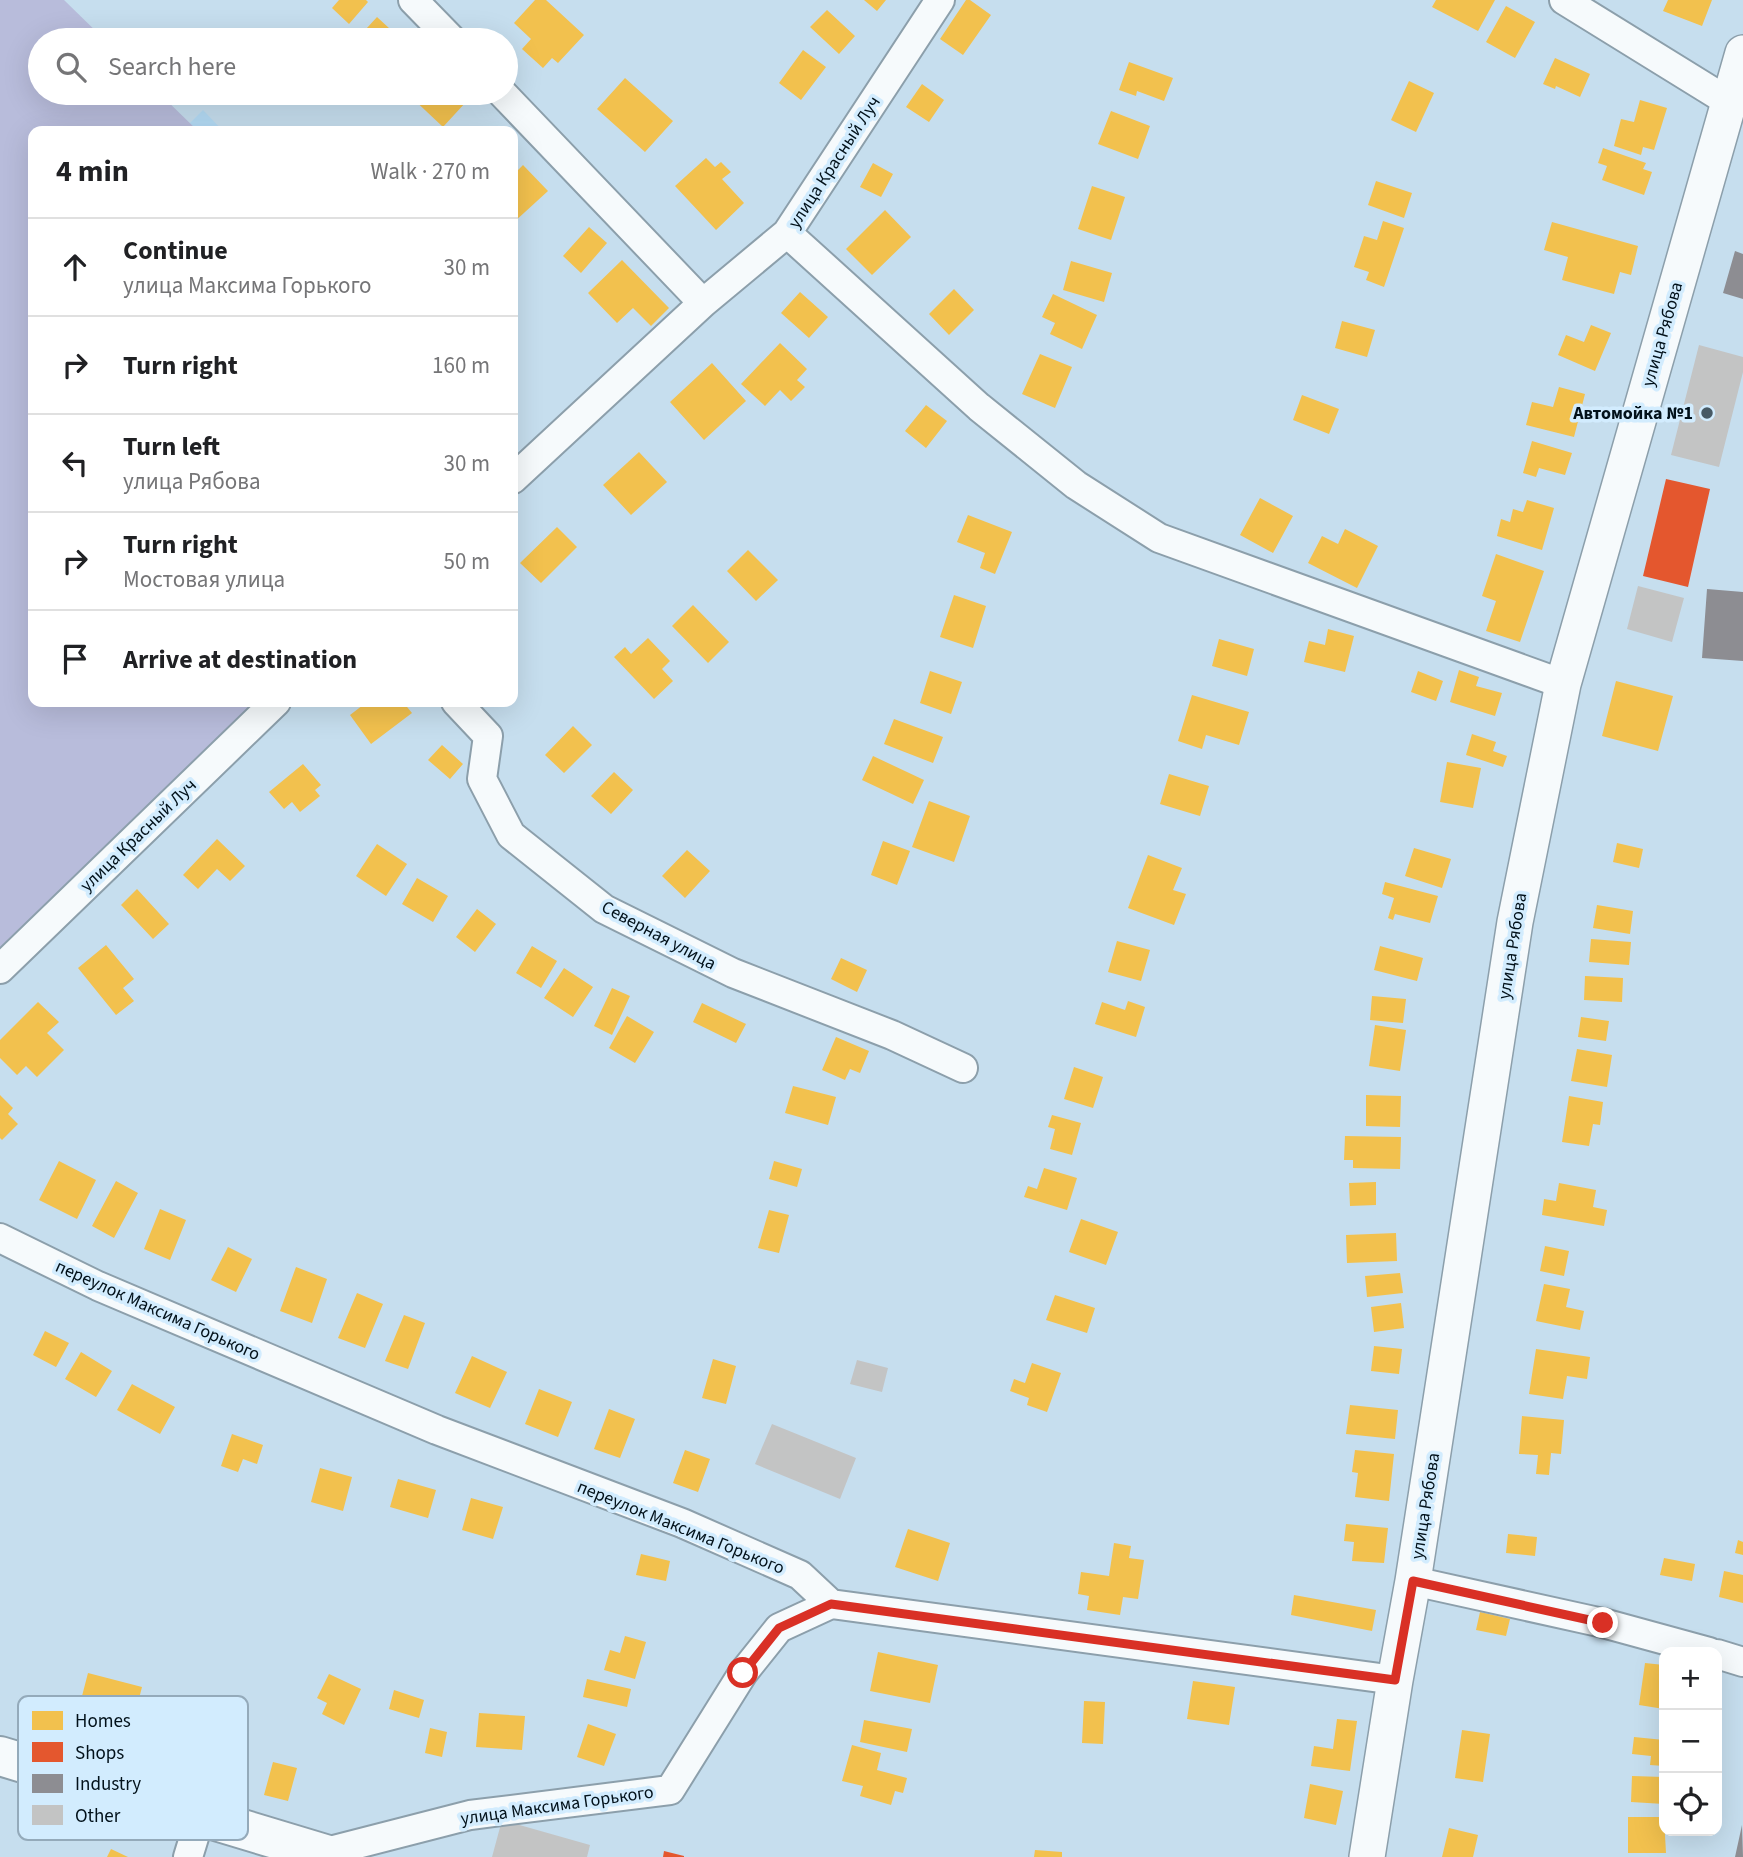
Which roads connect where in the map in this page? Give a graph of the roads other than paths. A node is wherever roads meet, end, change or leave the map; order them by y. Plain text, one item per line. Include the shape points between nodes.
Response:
1 (413, 0) edge
2 (940, 0) edge
3 (1564, 0) edge
4 (440, 28) edge
5 (1743, 53) edge
6 (1728, 102) junction
7 (513, 105) edge
8 (787, 233) junction
9 (703, 303) junction
10 (518, 474) edge
11 (1563, 684) junction
12 (271, 707) edge
13 (461, 707) edge
14 (0, 969) edge
15 (963, 1068) dead end
16 (0, 1238) edge
17 (1413, 1581) junction
18 (831, 1604) junction
19 (1691, 1647) edge
20 (1722, 1656) edge
21 (1743, 1662) edge
22 (1395, 1680) junction
23 (0, 1756) edge
24 (18, 1762) edge
25 (248, 1832) edge
26 (193, 1840) edge
27 (329, 1855) edge
28 (188, 1857) edge
29 (1367, 1857) edge

1 - 4 street
2 - 8 street, улица Красный Луч
3 - 6 street
5 - 6 street, улица Рябова
6 - 11 street, улица Рябова
7 - 9 street
8 - 9 street, улица Красный Луч
8 - 11 street via 979,407 1076,485 1159,538
9 - 10 street, улица Красный Луч
11 - 17 street, улица Рябова via 1515,922
12 - 14 street, улица Красный Луч
13 - 15 street, Северная улица via 488,736 482,779 511,835 604,909 733,973
16 - 18 street, переулок Максима Горького via 98,1286 437,1430 800,1575
17 - 19 street
17 - 22 street, улица Рябова
18 - 22 street
18 - 27 street, улица Максима Горького via 779,1628 743,1673 670,1790 470,1815
20 - 21 street
22 - 29 street, улица Рябова
23 - 24 main road
25 - 27 main road
26 - 28 street

